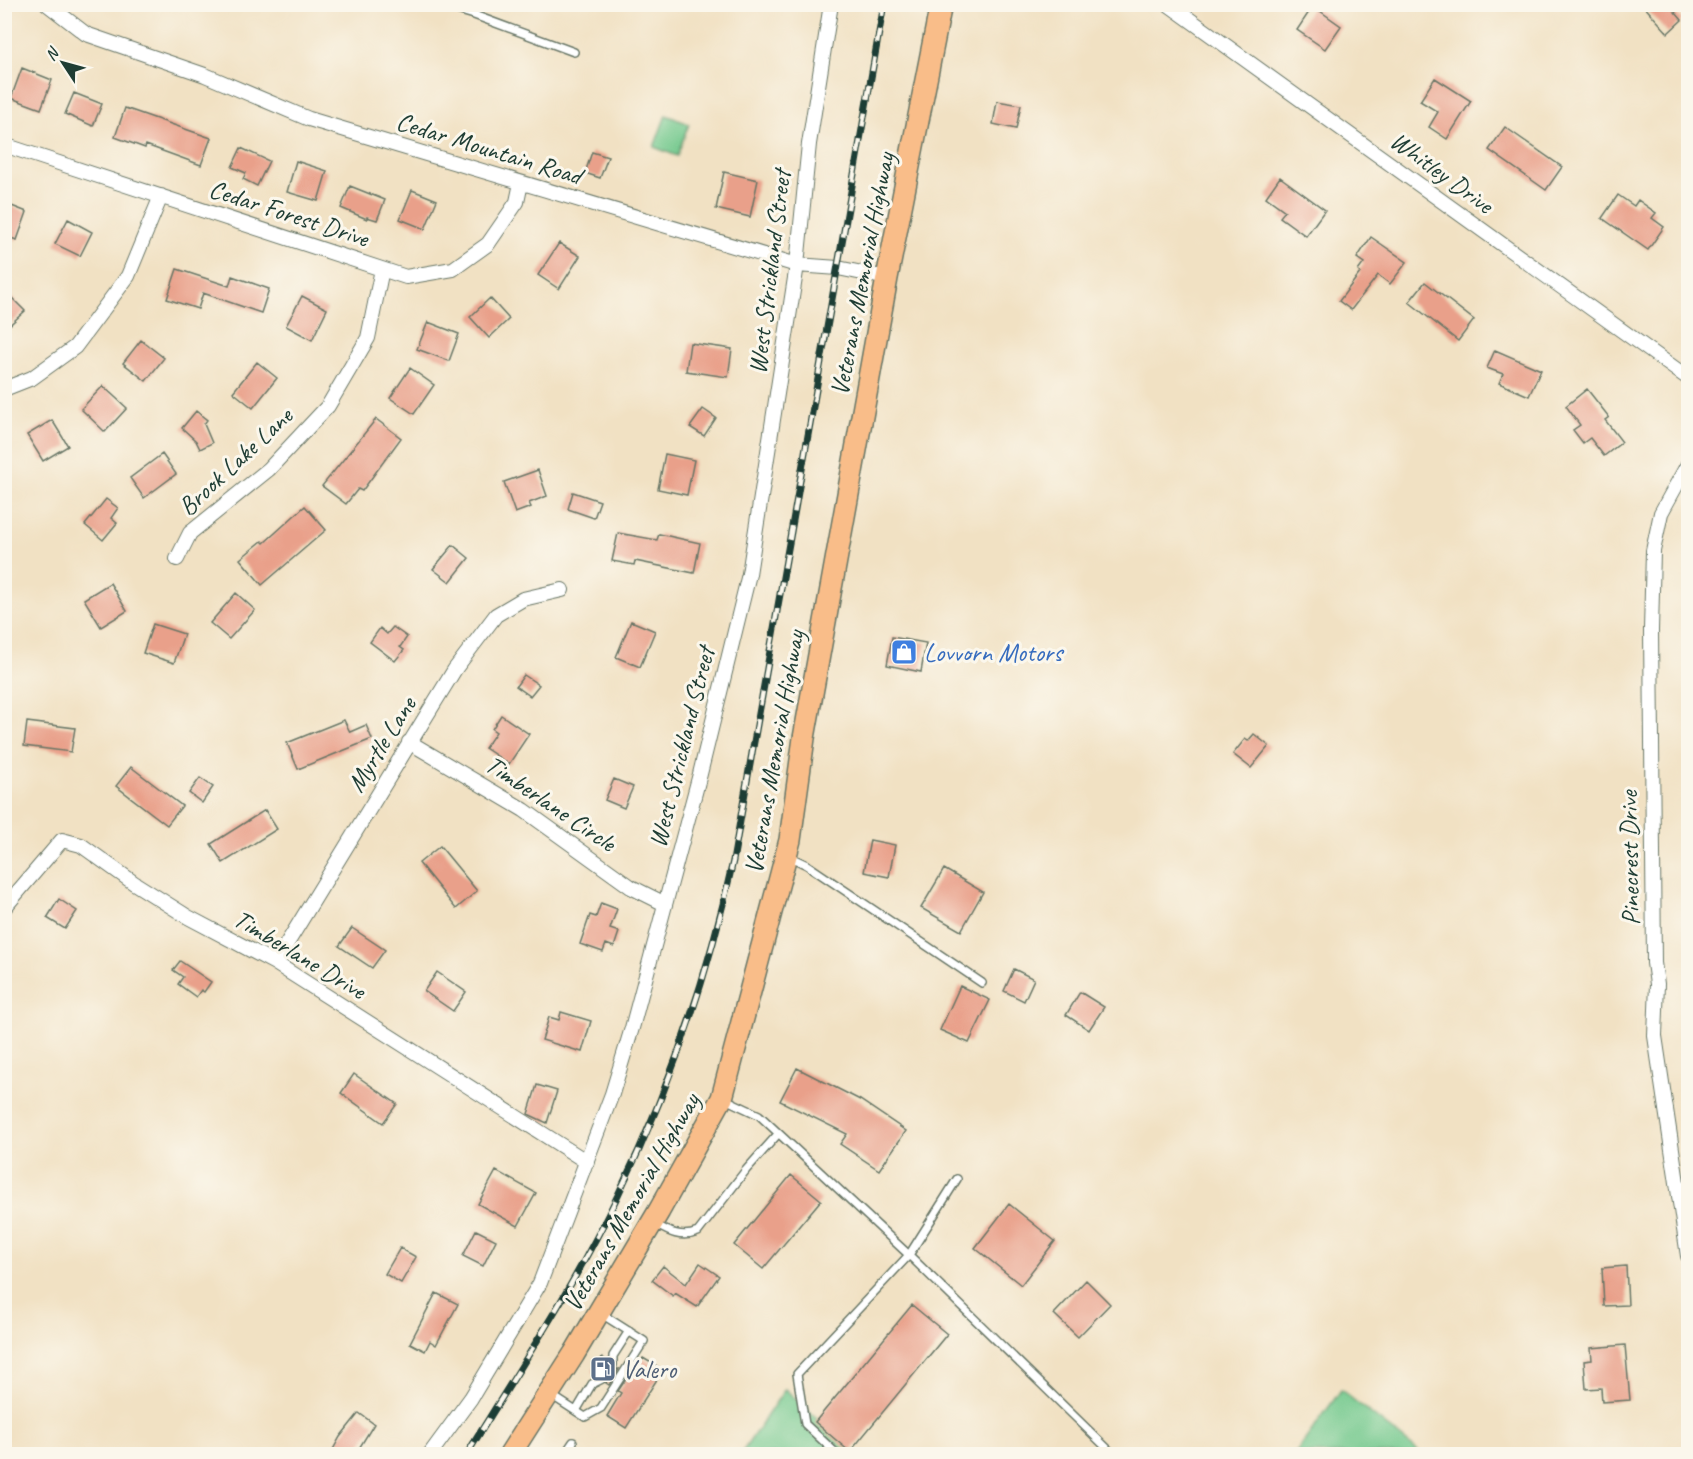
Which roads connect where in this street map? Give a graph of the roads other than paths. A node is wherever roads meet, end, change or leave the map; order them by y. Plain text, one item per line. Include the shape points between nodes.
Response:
1 (47, 4) edge
2 (437, 4) edge
3 (477, 4) edge
4 (831, 4) edge
5 (941, 4) edge
6 (1168, 4) edge
7 (474, 15) junction
8 (574, 52) dead end
9 (4, 145) edge
10 (521, 183) junction
11 (160, 196) junction
12 (797, 265) junction
13 (382, 269) junction
14 (887, 278) junction
15 (1689, 378) edge
16 (4, 389) edge
17 (1689, 464) edge
18 (177, 559) dead end
19 (562, 590) dead end
20 (410, 742) junction
21 (786, 854) junction
22 (665, 904) junction
23 (4, 908) edge
24 (275, 963) junction
25 (982, 983) dead end
26 (722, 1098) junction
27 (778, 1134) junction
28 (587, 1162) junction
29 (957, 1179) dead end
30 (652, 1222) junction
31 (909, 1255) junction
32 (1689, 1256) edge
33 (599, 1312) junction
34 (628, 1331) junction
35 (613, 1356) junction
36 (605, 1359) dead end
37 (613, 1365) dead end
38 (594, 1373) dead end
39 (602, 1379) dead end
40 (592, 1384) junction
41 (549, 1393) junction
42 (576, 1411) junction
43 (573, 1442) dead end
44 (430, 1455) edge
45 (510, 1455) edge
46 (565, 1455) edge
47 (837, 1455) edge
48 (1113, 1455) edge

1 - 10 street, Cedar Mountain Road via 86,34 205,75 309,119
2 - 7 lane
3 - 7 lane
4 - 12 street, West Strickland Street via 809,144
5 - 14 main road, Veterans Memorial Highway
6 - 15 street, Whitley Drive
7 - 8 lane
9 - 11 street, Cedar Forest Drive
10 - 12 street, Cedar Mountain Road
10 - 13 street, Cedar Forest Drive via 517,202 488,244 453,269 406,277
11 - 13 street, Cedar Forest Drive
11 - 16 street via 128,276 75,347 32,378
12 - 14 street, Cedar Mountain Road
12 - 22 street, West Strickland Street via 749,574
13 - 18 street, Brook Lake Lane via 368,338 328,406 269,469 190,533
14 - 21 main road, Veterans Memorial Highway
17 - 32 street, Pinecrest Drive via 1661,513 1653,551 1651,630 1655,1036
19 - 20 street, Myrtle Lane via 523,599 496,615 455,669
20 - 22 street, Timberlane Circle via 524,810 631,887
20 - 24 street, Myrtle Lane
21 - 25 lane
21 - 26 main road, Veterans Memorial Highway
22 - 28 street, West Strickland Street via 626,1048
23 - 24 street, Timberlane Drive via 62,840 81,845 188,917
24 - 28 street, Timberlane Drive
26 - 27 lane via 759,1115
26 - 30 main road, Veterans Memorial Highway
27 - 30 lane via 698,1232 688,1236 672,1233
27 - 31 lane
28 - 44 street, West Strickland Street via 540,1283 471,1398
29 - 31 lane
30 - 33 main road, Veterans Memorial Highway
31 - 47 lane via 796,1374 806,1424
31 - 48 lane
33 - 34 lane
33 - 41 main road, Veterans Memorial Highway
34 - 35 lane
34 - 42 lane via 644,1341 602,1408 585,1417
35 - 36 lane
35 - 37 lane
38 - 40 lane
39 - 40 lane
40 - 42 lane
41 - 42 lane
41 - 45 main road, Veterans Memorial Highway
43 - 46 lane

